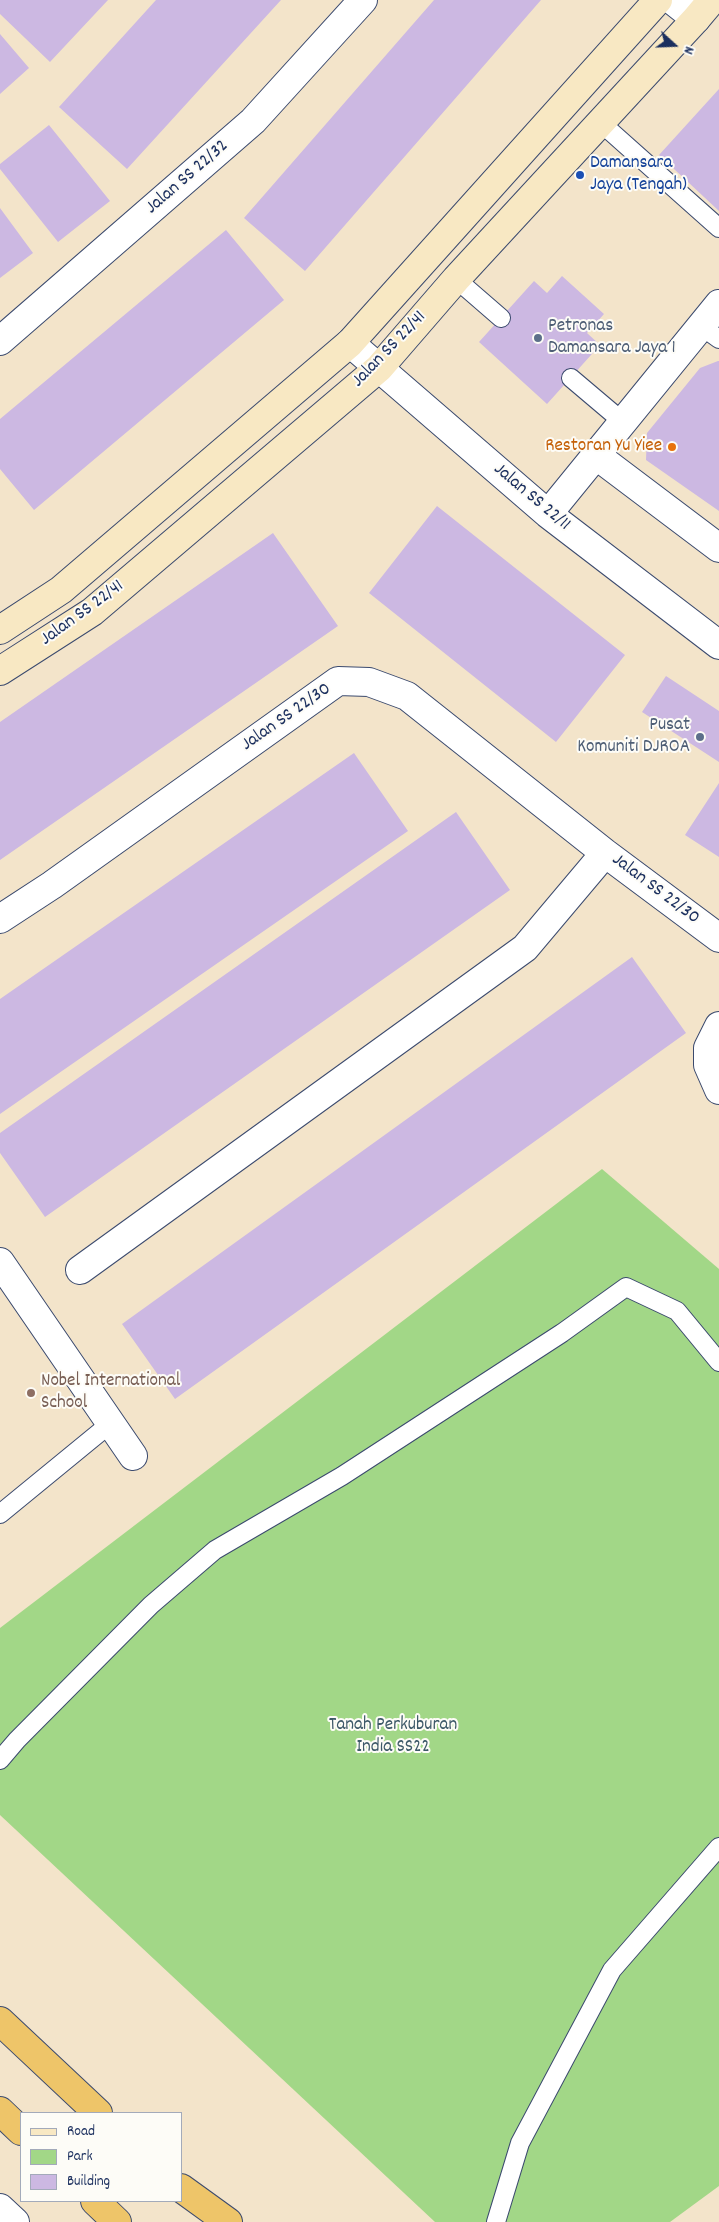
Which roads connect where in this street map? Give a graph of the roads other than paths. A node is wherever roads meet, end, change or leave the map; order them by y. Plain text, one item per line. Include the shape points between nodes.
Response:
1 (363, 0) edge
2 (658, 0) edge
3 (672, 0) edge
4 (704, 10) edge
5 (600, 122) junction
6 (719, 228) edge
7 (456, 279) junction
8 (719, 304) edge
9 (500, 318) dead end
10 (710, 333) edge
11 (0, 341) edge
12 (350, 342) junction
13 (378, 368) junction
14 (571, 378) dead end
15 (623, 422) junction
16 (597, 456) junction
17 (548, 514) junction
18 (719, 548) edge
19 (0, 630) edge
20 (719, 645) edge
21 (0, 671) edge
22 (605, 853) junction
23 (0, 919) edge
24 (719, 938) edge
25 (719, 1026) edge
26 (719, 1090) edge
27 (0, 1262) edge
28 (80, 1270) dead end
29 (719, 1362) edge
30 (110, 1423) junction
31 (133, 1456) dead end
32 (0, 1514) edge
33 (0, 1760) edge
34 (719, 1847) edge
35 (0, 2021) edge
36 (0, 2111) edge
37 (97, 2112) edge
38 (20, 2130) edge
39 (182, 2189) edge
40 (182, 2195) edge
41 (95, 2202) edge
42 (0, 2208) edge
43 (116, 2221) edge
44 (15, 2222) edge
45 (209, 2222) edge
46 (228, 2222) edge
47 (496, 2222) edge

1 - 11 street, Jalan SS 22/32 via 253,121
2 - 12 street, Jalan SS 22/41
3 - 4 street
4 - 5 street, Jalan SS 22/41
5 - 6 lane
5 - 7 street, Jalan SS 22/41
7 - 9 lane
7 - 13 street, Jalan SS 22/41
8 - 10 street
10 - 15 street
12 - 13 street, Jalan SS 22/11
12 - 19 street, Jalan SS 22/41 via 61,590
13 - 17 street, Jalan SS 22/11
13 - 21 street, Jalan SS 22/41 via 92,612
14 - 15 lane
15 - 16 street
16 - 17 street
16 - 18 street
17 - 20 street, Jalan SS 22/11
22 - 23 street, Jalan SS 22/30 via 408,696 369,682 338,681
22 - 24 street, Jalan SS 22/30
22 - 28 street via 524,948
25 - 26 street via 708,1048 708,1065
27 - 30 street
29 - 33 lane via 677,1311 626,1287 562,1333 342,1476 215,1550 151,1605
30 - 31 street
30 - 32 lane
34 - 47 lane via 612,1970 520,2144
35 - 37 highway
36 - 38 highway
39 - 46 highway
40 - 45 highway
41 - 43 highway
42 - 44 street

